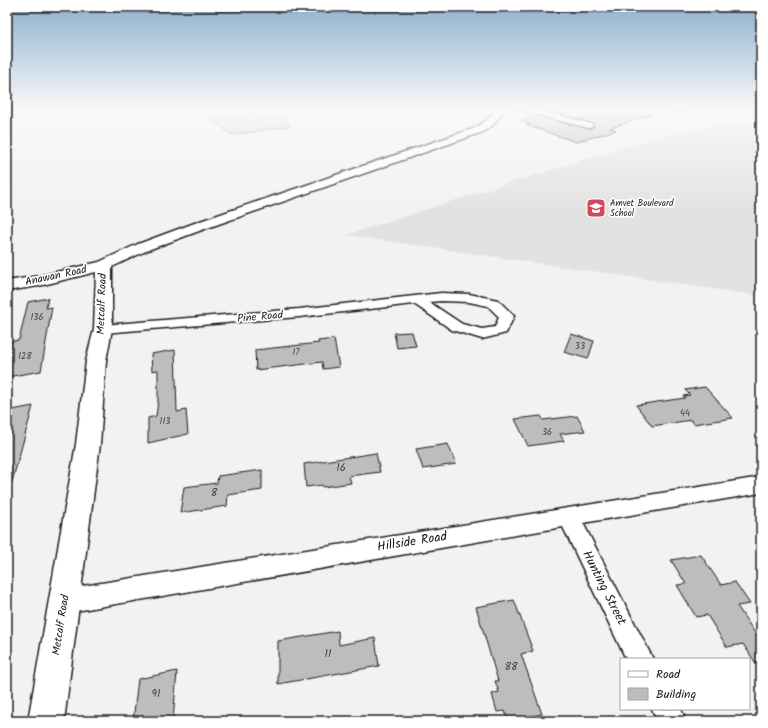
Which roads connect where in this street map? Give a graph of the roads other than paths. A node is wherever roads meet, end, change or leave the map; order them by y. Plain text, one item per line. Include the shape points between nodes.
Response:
1 (441, 143) edge
2 (104, 265) junction
3 (7, 286) edge
4 (417, 300) junction
5 (103, 329) junction
6 (761, 484) edge
7 (568, 516) junction
8 (64, 601) junction
9 (639, 658) edge
10 (666, 710) edge
11 (46, 721) edge
12 (672, 721) edge

1 - 2 street, Metcalf Road via 205,224 143,247
2 - 3 street, Anawan Road
2 - 5 street, Metcalf Road
4 - 4 street, Pine Road via 441,297 470,298 493,303 507,316 501,330 482,334 457,327
4 - 5 street, Pine Road via 299,313
5 - 8 street, Metcalf Road via 96,361 88,444
6 - 7 street, Hillside Road
7 - 8 street, Hillside Road
7 - 9 street, Hunting Street
8 - 11 street, Metcalf Road
10 - 12 street

